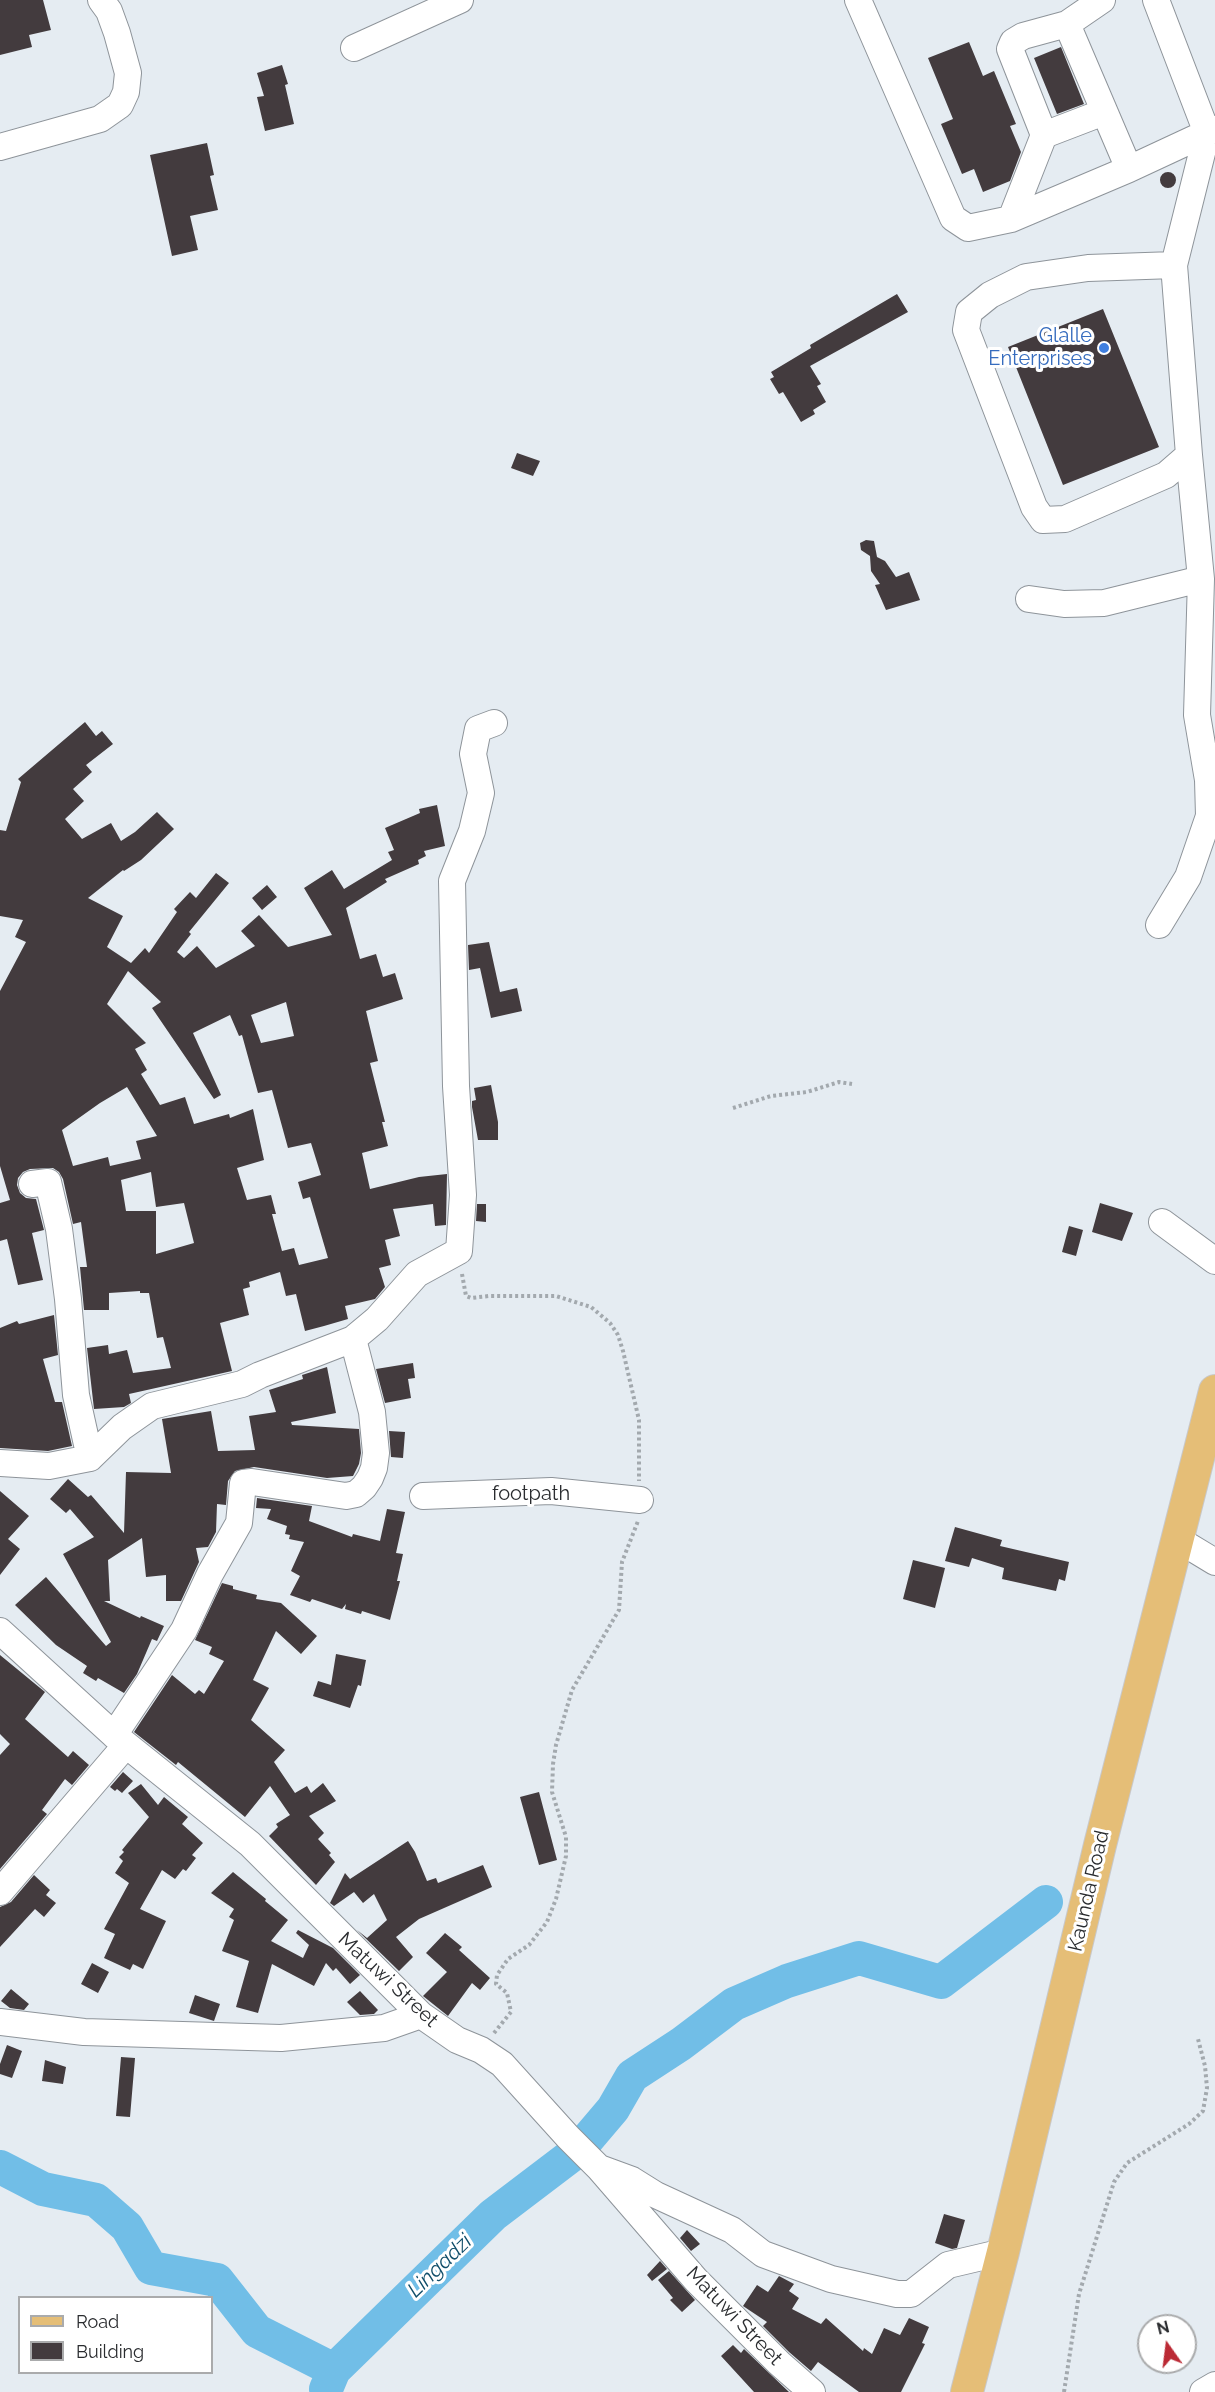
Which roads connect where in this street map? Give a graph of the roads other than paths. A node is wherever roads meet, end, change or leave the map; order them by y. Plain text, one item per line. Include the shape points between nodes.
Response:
1 (101, 0) edge
2 (460, 0) edge
3 (858, 0) edge
4 (1102, 0) edge
5 (1156, 0) edge
6 (1066, 24) junction
7 (354, 48) dead end
8 (1104, 112) junction
9 (1211, 131) edge
10 (1044, 135) junction
11 (0, 147) edge
12 (1129, 169) junction
13 (1011, 219) junction
14 (1174, 265) junction
15 (1189, 456) junction
16 (1201, 579) junction
17 (1029, 599) dead end
18 (494, 723) dead end
19 (1159, 925) dead end
20 (32, 1184) dead end
21 (1162, 1222) dead end
22 (1215, 1262) edge
23 (353, 1339) junction
24 (1215, 1391) edge
25 (90, 1458) junction
26 (0, 1463) edge
27 (423, 1496) dead end
28 (640, 1500) road end
29 (1176, 1539) junction
30 (1215, 1562) edge
31 (0, 1631) edge
32 (120, 1740) junction
33 (0, 1892) edge
34 (421, 2015) junction
35 (0, 2022) edge
36 (599, 2168) junction
37 (1003, 2252) junction
38 (1215, 2385) edge
39 (812, 2392) edge
40 (967, 2392) edge
41 (1203, 2392) edge

1 - 11 street via 109,10 128,74 120,105 100,119
2 - 7 street
3 - 13 street via 952,218 968,228
4 - 6 street
5 - 9 street
6 - 8 street
6 - 10 street via 1023,36 1010,49
8 - 10 street
8 - 12 street
9 - 12 street
9 - 14 street
10 - 13 street
12 - 13 street
14 - 15 street
14 - 15 street via 1088,268 1026,277 990,295 969,312 966,330 1034,507 1043,520 1065,519 1166,475
15 - 16 street
16 - 17 street via 1104,603 1064,604
16 - 19 street via 1197,715 1208,780 1209,816 1188,877
18 - 23 street via 478,729 473,754 481,793 472,831 452,881 456,1086 463,1195 459,1251 417,1274
20 - 25 street via 48,1182 59,1229 76,1395
21 - 22 street
23 - 25 street via 242,1384 152,1406 122,1427
23 - 32 street via 372,1412 376,1453 370,1478 356,1494 346,1496 243,1483 239,1522 184,1630
24 - 29 main road, Kaunda Road
25 - 26 street via 49,1467
27 - 28 street, footpath via 551,1491
29 - 30 street
29 - 37 main road, Kaunda Road
31 - 32 street, Matuwi Street
32 - 33 street
32 - 34 street, Matuwi Street via 250,1844
34 - 35 street via 384,2028 280,2038 84,2032
34 - 36 street, Matuwi Street via 502,2064
36 - 37 street via 632,2180 732,2230 763,2254 831,2279 897,2294 911,2294 948,2265
36 - 39 street, Matuwi Street via 696,2280
37 - 40 main road, Kaunda Road
38 - 41 street

